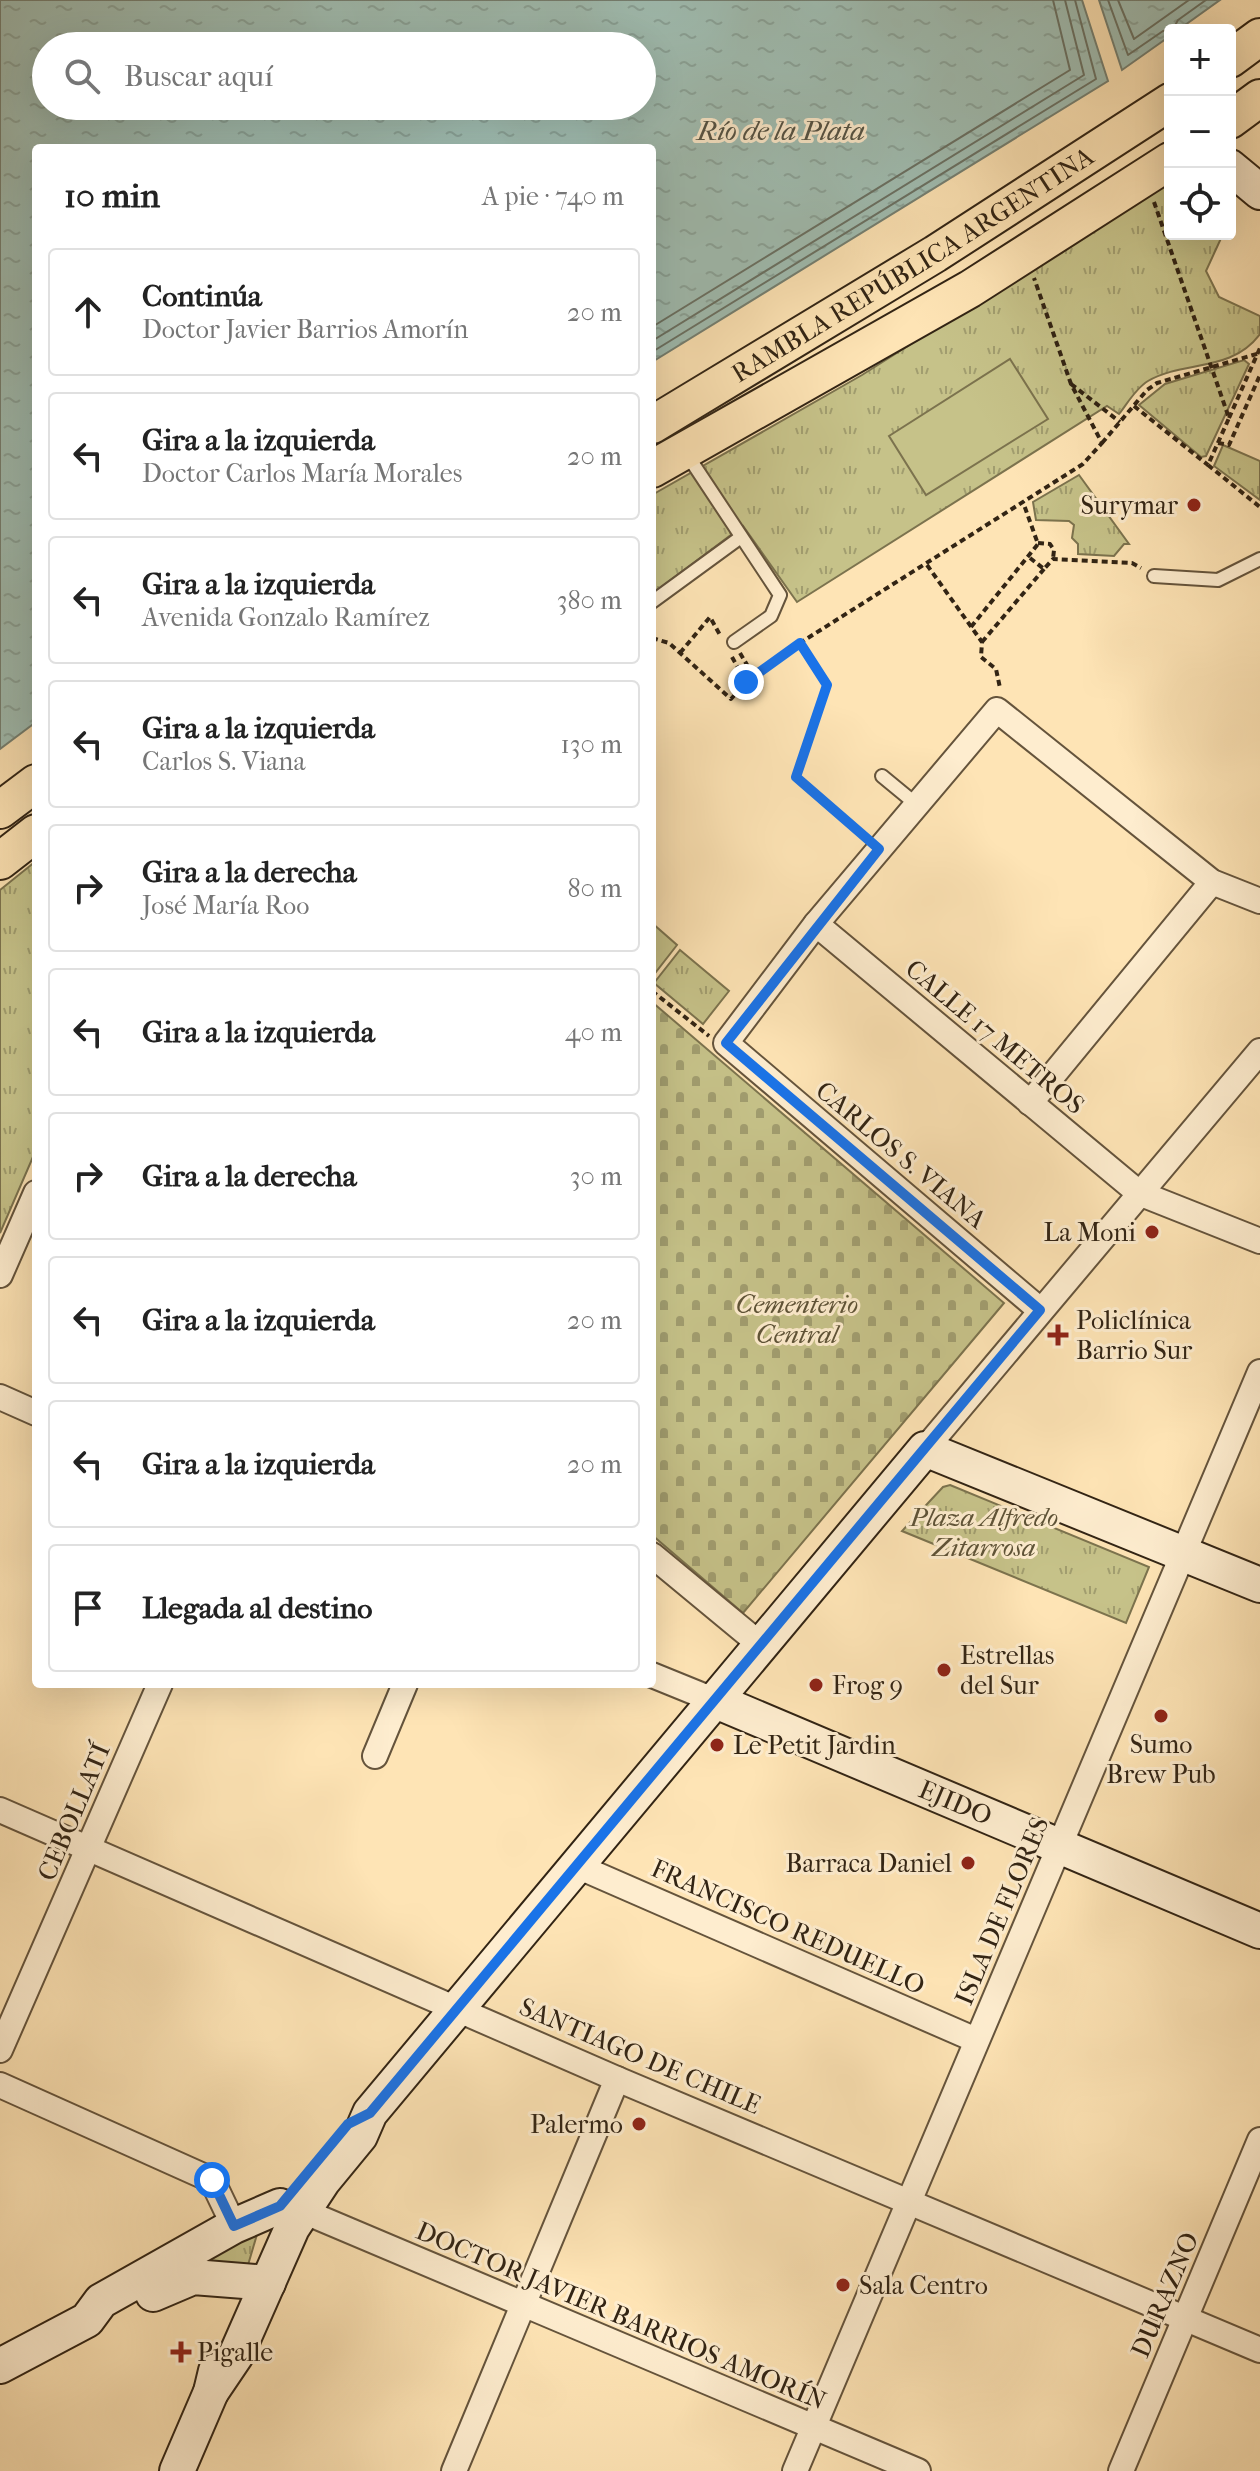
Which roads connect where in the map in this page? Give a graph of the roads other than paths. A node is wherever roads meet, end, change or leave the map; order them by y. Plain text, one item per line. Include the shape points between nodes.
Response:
1 (1260, 37) edge
2 (1236, 55) edge
3 (1260, 98) edge
4 (1164, 106) edge
5 (1236, 116) edge
6 (1231, 168) edge
7 (1158, 169) edge
8 (1260, 192) edge
9 (656, 423) edge
10 (685, 451) junction
11 (656, 467) edge
12 (741, 537) junction
13 (1260, 559) edge
14 (1154, 576) road end
15 (656, 599) edge
16 (729, 642) road end
17 (882, 776) dead end
18 (32, 786) edge
19 (916, 804) junction
20 (0, 810) edge
21 (32, 836) edge
22 (0, 861) edge
23 (1212, 882) junction
24 (1260, 901) edge
25 (816, 924) junction
26 (1260, 1051) edge
27 (1030, 1103) junction
28 (1139, 1193) junction
29 (32, 1202) edge
30 (1260, 1241) edge
31 (0, 1275) edge
32 (1040, 1310) junction
33 (1260, 1372) edge
34 (0, 1397) edge
35 (32, 1411) edge
36 (925, 1449) junction
37 (1183, 1552) junction
38 (656, 1558) edge
39 (1260, 1585) edge
40 (762, 1646) junction
41 (656, 1677) edge
42 (158, 1688) edge
43 (403, 1688) edge
44 (716, 1701) junction
45 (375, 1756) dead end
46 (0, 1810) edge
47 (1060, 1845) junction
48 (90, 1848) junction
49 (577, 1866) junction
50 (1260, 1931) edge
51 (457, 2007) junction
52 (976, 2040) junction
53 (0, 2050) edge
54 (617, 2079) junction
55 (0, 2085) edge
56 (1260, 2140) edge
57 (909, 2200) junction
58 (291, 2208) junction
59 (234, 2226) junction
60 (258, 2283) junction
61 (525, 2307) junction
62 (1186, 2318) junction
63 (87, 2320) junction
64 (1260, 2350) edge
65 (0, 2366) edge
66 (814, 2427) junction
67 (177, 2471) edge
68 (454, 2471) edge
69 (795, 2471) edge
70 (918, 2471) edge
71 (1121, 2471) edge

1 - 2 main road
3 - 5 main road
4 - 9 main road, RAMBLA REPÚBLICA ARGENTINA via 935,254
6 - 8 street
7 - 10 main road, RAMBLA REPÚBLICA ARGENTINA via 970,289
10 - 11 main road, RAMBLA REPÚBLICA ARGENTINA
10 - 12 lane
12 - 15 lane
12 - 16 lane via 780,595 771,616
13 - 14 lane via 1218,580
17 - 19 lane
18 - 20 main road
19 - 23 street via 997,710
19 - 25 street
21 - 22 main road
23 - 24 street
23 - 27 street
25 - 27 street, CALLE 17 METROS
25 - 32 street, CARLOS S. VIANA via 726,1043
26 - 28 street
27 - 28 street, CALLE 17 METROS
28 - 30 street, CALLE 17 METROS
28 - 32 street
29 - 31 street
32 - 36 street
33 - 37 street, ISLA DE FLORES
34 - 35 street
36 - 37 street
36 - 40 street
37 - 39 street
37 - 47 street, ISLA DE FLORES
38 - 40 street
40 - 44 street
41 - 44 street, EJIDO
42 - 48 street, CEBOLLATÍ
43 - 45 street
44 - 47 street, EJIDO
44 - 49 street
46 - 48 street, SANTIAGO DE CHILE
47 - 50 street, EJIDO
47 - 52 street, ISLA DE FLORES
48 - 51 street, SANTIAGO DE CHILE
48 - 53 street, CEBOLLATÍ
49 - 51 street
49 - 52 street, FRANCISCO REDUELLO
51 - 54 street, SANTIAGO DE CHILE
51 - 58 street via 370,2113 360,2136
52 - 57 street, ISLA DE FLORES
54 - 57 street, SANTIAGO DE CHILE
54 - 61 street
55 - 59 street via 212,2180
56 - 62 street, DURAZNO
57 - 62 street, SANTIAGO DE CHILE
57 - 66 street, ISLA DE FLORES
58 - 59 street
58 - 60 street
58 - 61 street, DOCTOR JAVIER BARRIOS AMORÍN
59 - 63 street via 101,2301
60 - 63 street via 193,2277 107,2319
60 - 67 street via 221,2348 211,2392
61 - 66 street, DOCTOR JAVIER BARRIOS AMORÍN
61 - 68 street
62 - 64 street, SANTIAGO DE CHILE
62 - 71 street, DURAZNO
63 - 65 street
66 - 69 street, ISLA DE FLORES
66 - 70 street, DOCTOR JAVIER BARRIOS AMORÍN

